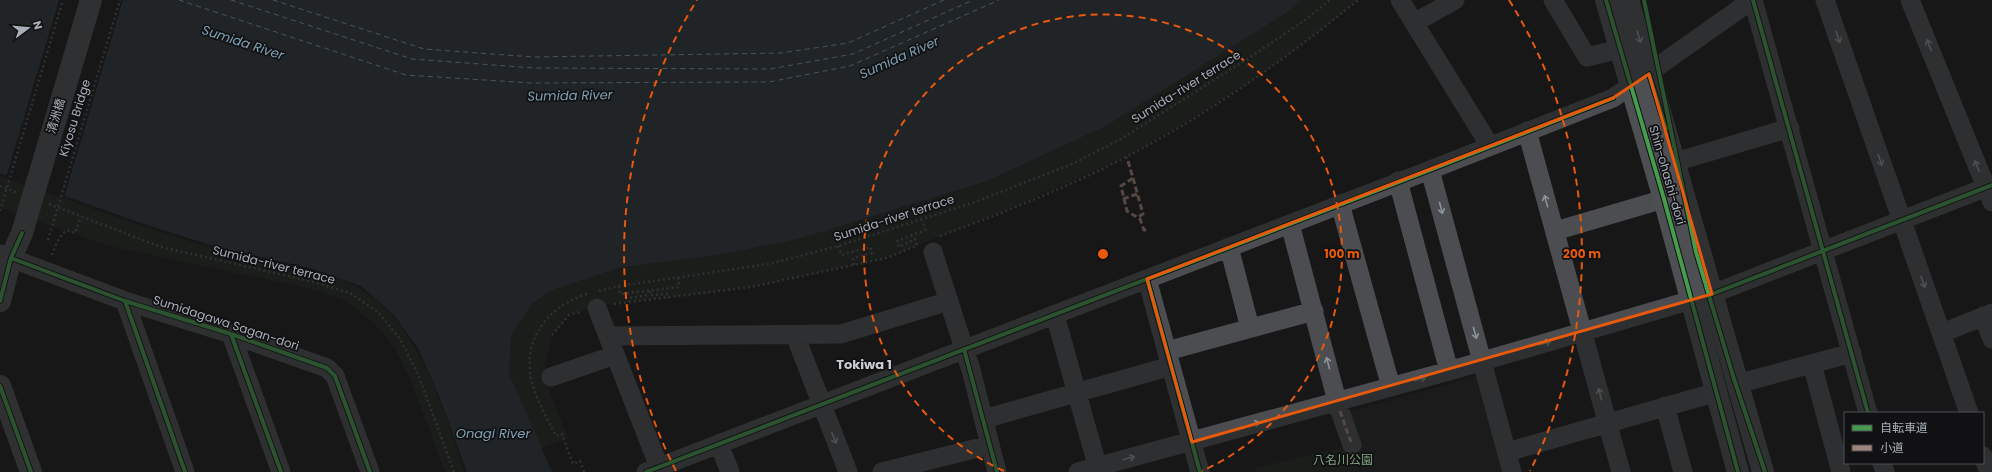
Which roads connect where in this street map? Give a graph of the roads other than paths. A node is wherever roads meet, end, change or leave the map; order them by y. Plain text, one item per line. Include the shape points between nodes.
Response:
1 (91, 0) edge
2 (1400, 0) edge
3 (1456, 0) edge
4 (1553, 0) edge
5 (1606, 0) edge
6 (1628, 0) edge
7 (1752, 0) edge
8 (1825, 0) edge
9 (1910, 0) edge
10 (1414, 23) junction
11 (1620, 49) junction
12 (1649, 74) junction
13 (1631, 86) junction
14 (1790, 128) junction
15 (1527, 131) junction
16 (1490, 146) junction
17 (1675, 162) junction
18 (1430, 170) junction
19 (1398, 182) junction
20 (1990, 192) edge
21 (1664, 199) junction
22 (1340, 204) junction
23 (1901, 221) junction
24 (1290, 224) junction
25 (1555, 231) junction
26 (927, 244) road end
27 (1229, 247) junction
28 (1824, 251) junction
29 (6, 256) edge
30 (1146, 279) junction
31 (595, 297) road end
32 (1702, 297) junction
33 (0, 301) edge
34 (125, 301) junction
35 (949, 301) junction
36 (1314, 311) junction
37 (1055, 314) junction
38 (1987, 314) edge
39 (1250, 328) junction
40 (1583, 332) junction
41 (1942, 333) junction
42 (231, 334) junction
43 (795, 335) junction
44 (608, 336) junction
45 (1992, 339) edge
46 (964, 349) junction
47 (1852, 353) junction
48 (615, 355) junction
49 (1169, 358) junction
50 (1482, 361) junction
51 (1812, 364) junction
52 (1449, 371) junction
53 (551, 377) dead end
54 (1737, 384) junction
55 (0, 386) edge
56 (1391, 387) junction
57 (1717, 392) junction
58 (1078, 394) junction
59 (820, 404) junction
60 (1339, 406) junction
61 (1665, 406) junction
62 (1868, 412) edge
63 (1969, 412) edge
64 (984, 419) junction
65 (1607, 422) junction
66 (1192, 442) junction
67 (719, 444) junction
68 (990, 445) junction
69 (1352, 445) dead end
70 (1507, 452) junction
71 (1984, 459) edge
72 (1098, 469) edge
73 (655, 470) edge
74 (31, 472) edge
75 (185, 472) edge
76 (280, 472) edge
77 (370, 472) edge
78 (730, 472) edge
79 (848, 472) edge
80 (882, 472) edge
81 (997, 472) edge
82 (1078, 472) edge
83 (1200, 472) edge
84 (1512, 472) edge
85 (1621, 472) edge
86 (1683, 472) edge
87 (1738, 472) edge
88 (1763, 472) edge
89 (1841, 472) edge
90 (1988, 472) edge

1 - 29 main road, 清洲橋 via 22,233
2 - 10 street
3 - 10 street
4 - 11 street via 1587,57
5 - 11 main road, Shin-ohashi-dori
6 -> 12 main road, Shin-ohashi-dori
7 - 12 street
7 - 14 street
8 -> 23 street
20 -> 9 street
10 - 16 street
11 - 13 main road, Shin-ohashi-dori
12 - 13 street
12 - 17 main road, Shin-ohashi-dori
13 - 15 street via 1614,98
13 - 21 main road, Shin-ohashi-dori
14 - 17 street
14 - 28 street
15 - 16 street
25 -> 15 street
16 - 18 street
17 - 32 main road, Shin-ohashi-dori
18 - 19 street
18 -> 50 street
19 - 22 street
19 - 52 street
20 - 23 street
21 - 25 street
21 - 32 main road, Shin-ohashi-dori
22 - 24 street
22 - 56 street
23 - 28 street
23 -> 41 street
24 - 27 street
24 - 36 street
25 - 40 street
26 - 35 street
27 - 30 street
27 - 39 street
28 - 32 street
28 - 47 street
29 - 33 main road, 清洲橋
29 - 34 street, Sumidagawa Sagan-dori
30 - 37 street
30 - 49 street
31 - 44 street
32 - 40 street
32 - 54 main road, Shin-ohashi-dori
32 - 57 main road, Shin-ohashi-dori
34 - 42 street, Sumidagawa Sagan-dori
34 - 75 street
35 - 43 street via 841,334
35 - 46 street
36 - 39 street
60 -> 36 street
37 - 46 street
37 - 58 street
38 - 41 street
38 - 45 street
39 - 49 street
50 -> 40 street
65 -> 40 street
41 - 63 street
42 - 76 street
42 - 77 street, Sumidagawa Sagan-dori via 327,368 335,376
43 - 44 street
43 - 59 street
44 - 48 street
46 - 59 street
46 - 64 street
47 - 51 street
47 - 62 street
48 - 53 street
48 - 73 street
49 - 58 street
49 - 66 street
50 - 52 street
50 - 70 street
51 - 54 street
51 - 89 street
56 -> 52 street
54 - 88 main road, Shin-ohashi-dori
55 - 74 main road
56 - 60 street
57 - 61 street
57 - 87 main road, Shin-ohashi-dori
58 - 64 street
58 - 72 street
59 - 67 street
59 -> 79 street
66 -> 60 street
60 - 69 street
61 - 65 street
61 - 86 street
64 - 68 street
65 - 70 street
65 - 85 street
72 -> 66 street
66 - 83 street
67 - 73 street
67 - 78 street
68 - 80 street
68 - 81 street
70 - 84 street
71 - 90 street
72 - 82 street

